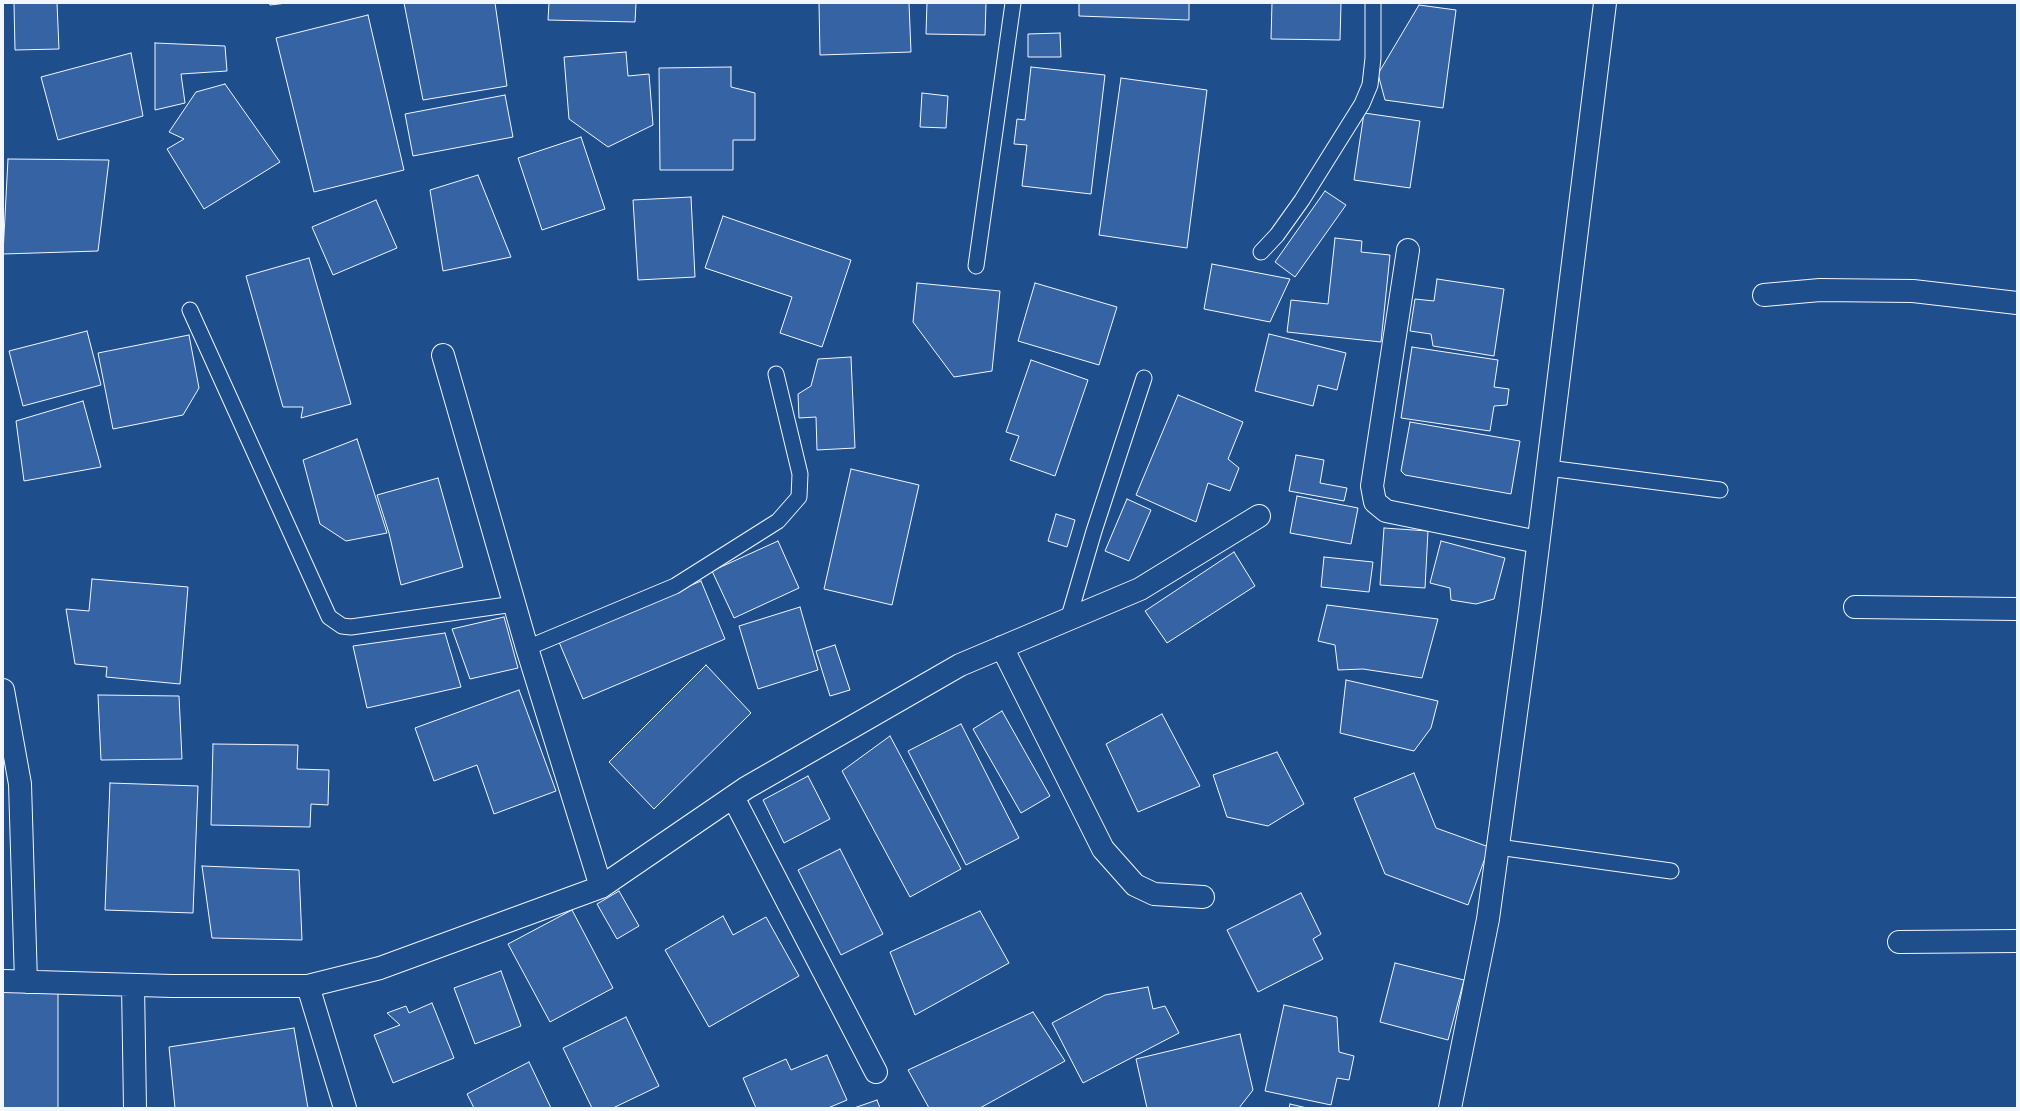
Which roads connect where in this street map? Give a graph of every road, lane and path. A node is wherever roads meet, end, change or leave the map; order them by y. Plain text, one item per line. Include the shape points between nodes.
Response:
1 (1013, 3) edge
2 (1373, 3) edge
3 (1605, 3) edge
4 (1408, 250) dead end
5 (1261, 252) dead end
6 (976, 266) dead end
7 (1764, 295) dead end
8 (2017, 303) edge
9 (190, 310) dead end
10 (443, 355) dead end
11 (776, 374) dead end
12 (1144, 378) dead end
13 (1548, 468) junction
14 (1720, 490) dead end
15 (1259, 516) dead end
16 (1538, 542) junction
17 (514, 604) junction
18 (1856, 607) dead end
19 (2017, 609) edge
20 (1068, 620) junction
21 (526, 648) junction
22 (1002, 648) junction
23 (3, 690) edge
24 (733, 797) junction
25 (1498, 847) junction
26 (1671, 871) dead end
27 (601, 887) junction
28 (1203, 897) dead end
29 (2017, 941) edge
30 (1899, 942) dead end
31 (3, 981) edge
32 (26, 982) junction
33 (133, 985) junction
34 (308, 986) junction
35 (876, 1072) dead end
36 (136, 1108) edge
37 (345, 1108) edge
38 (1450, 1108) edge

1 - 6 lane
2 - 5 lane via 1373,64 1370,85 1362,104 1302,200 1277,235
3 - 13 street
4 - 16 street via 1372,486 1375,502 1386,511
7 - 8 street via 1820,290 1913,291
9 - 17 lane via 329,617 342,626 351,627
10 - 17 street
11 - 21 lane via 800,474 799,497 778,521 675,586
12 - 20 lane
13 - 14 lane
13 - 16 street
15 - 20 street via 1140,589
16 - 25 street
17 - 21 street
18 - 19 street
20 - 22 street
21 - 27 street
22 - 24 street via 960,665
22 - 28 street via 1103,849 1135,886 1154,894
23 - 32 street via 20,784
24 - 27 street
24 - 35 street
25 - 26 lane
25 - 38 street via 1488,919
27 - 34 street via 380,968
29 - 30 street
31 - 32 street
32 - 33 street
33 - 34 street
33 - 36 street
34 - 37 street

